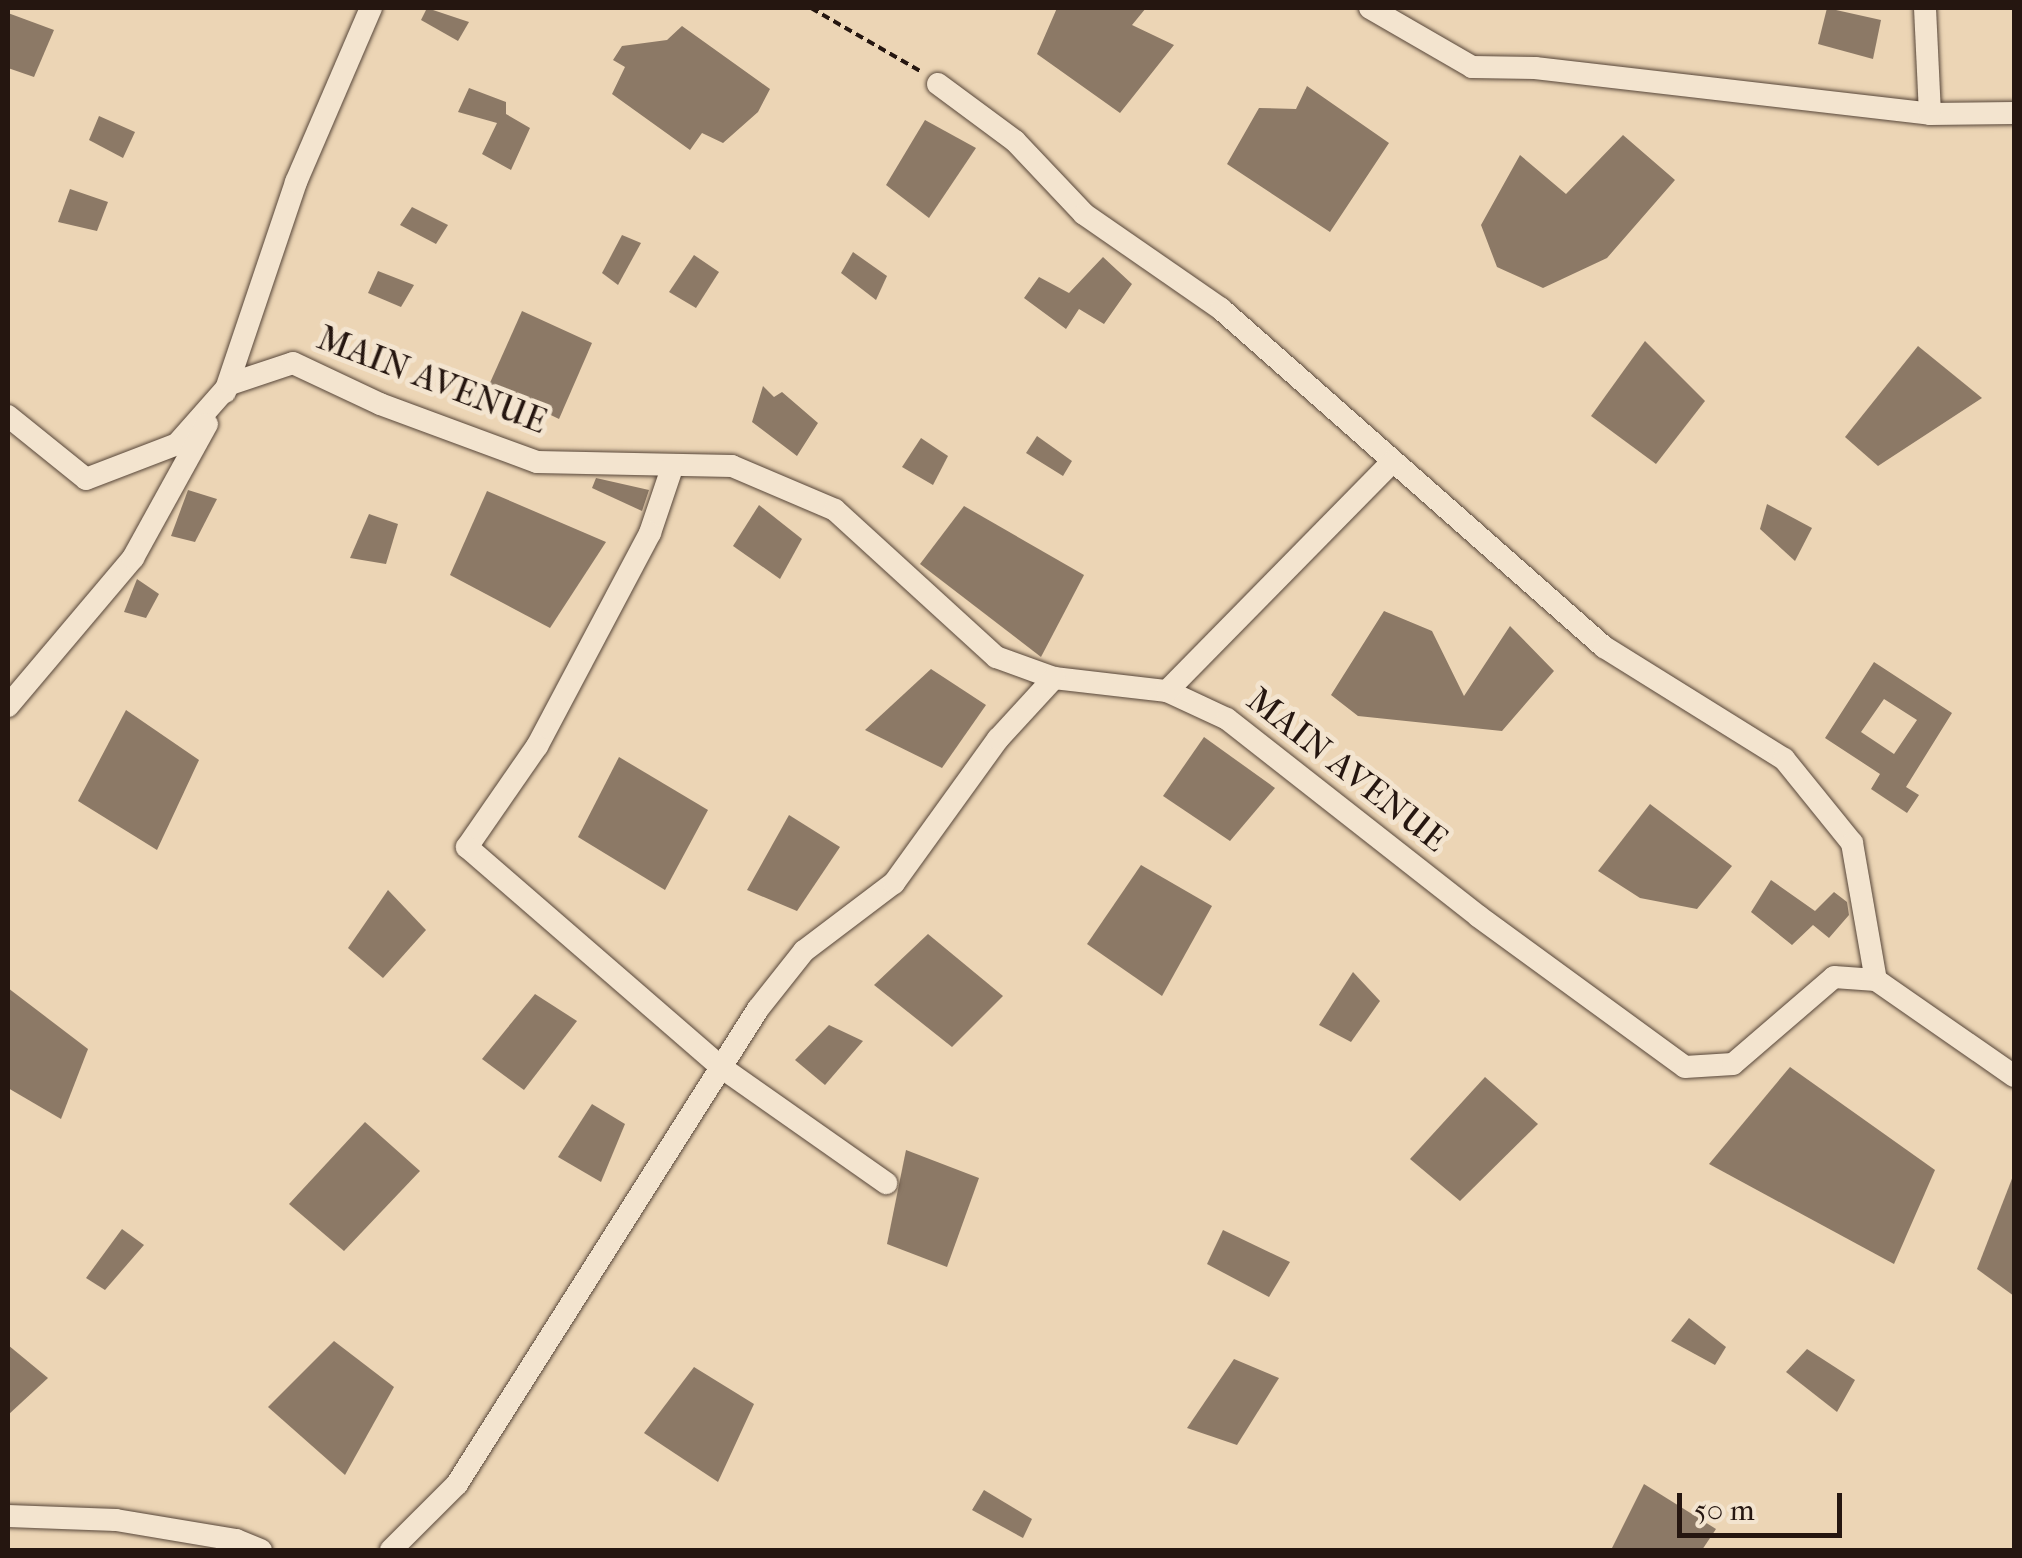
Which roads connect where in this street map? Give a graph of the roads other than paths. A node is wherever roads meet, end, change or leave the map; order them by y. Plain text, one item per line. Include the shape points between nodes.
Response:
1 (371, 8) edge
2 (1370, 8) edge
3 (1925, 8) edge
4 (938, 84) road end
5 (2014, 113) edge
6 (1930, 114) junction
7 (230, 384) junction
8 (8, 416) edge
9 (1392, 462) junction
10 (674, 465) junction
11 (1054, 678) junction
12 (1167, 691) junction
13 (8, 706) edge
14 (1876, 980) junction
15 (722, 1067) junction
16 (2014, 1076) edge
17 (886, 1183) dead end
18 (8, 1516) edge
19 (261, 1550) edge
20 (392, 1550) edge

1 - 7 street via 296,182
2 - 6 street via 1472,67 1535,68
3 - 6 street
4 - 9 street via 1014,141 1084,214 1220,310
5 - 6 street
7 - 8 street via 177,444 86,479
7 - 10 street, MAIN AVENUE via 293,363 380,404 537,462
7 - 13 street via 133,558
9 - 12 street
9 - 14 street via 1604,646 1784,758 1852,843
10 - 11 street, MAIN AVENUE via 732,466 835,510 996,657
10 - 15 street via 650,534 537,746 467,847
11 - 12 street, MAIN AVENUE
11 - 15 street via 998,739 894,883 804,951
12 - 14 street, MAIN AVENUE via 1226,718 1478,916 1686,1067 1733,1064 1834,977
14 - 16 street
15 - 17 street
15 - 20 street via 457,1484
18 - 19 street via 116,1520

